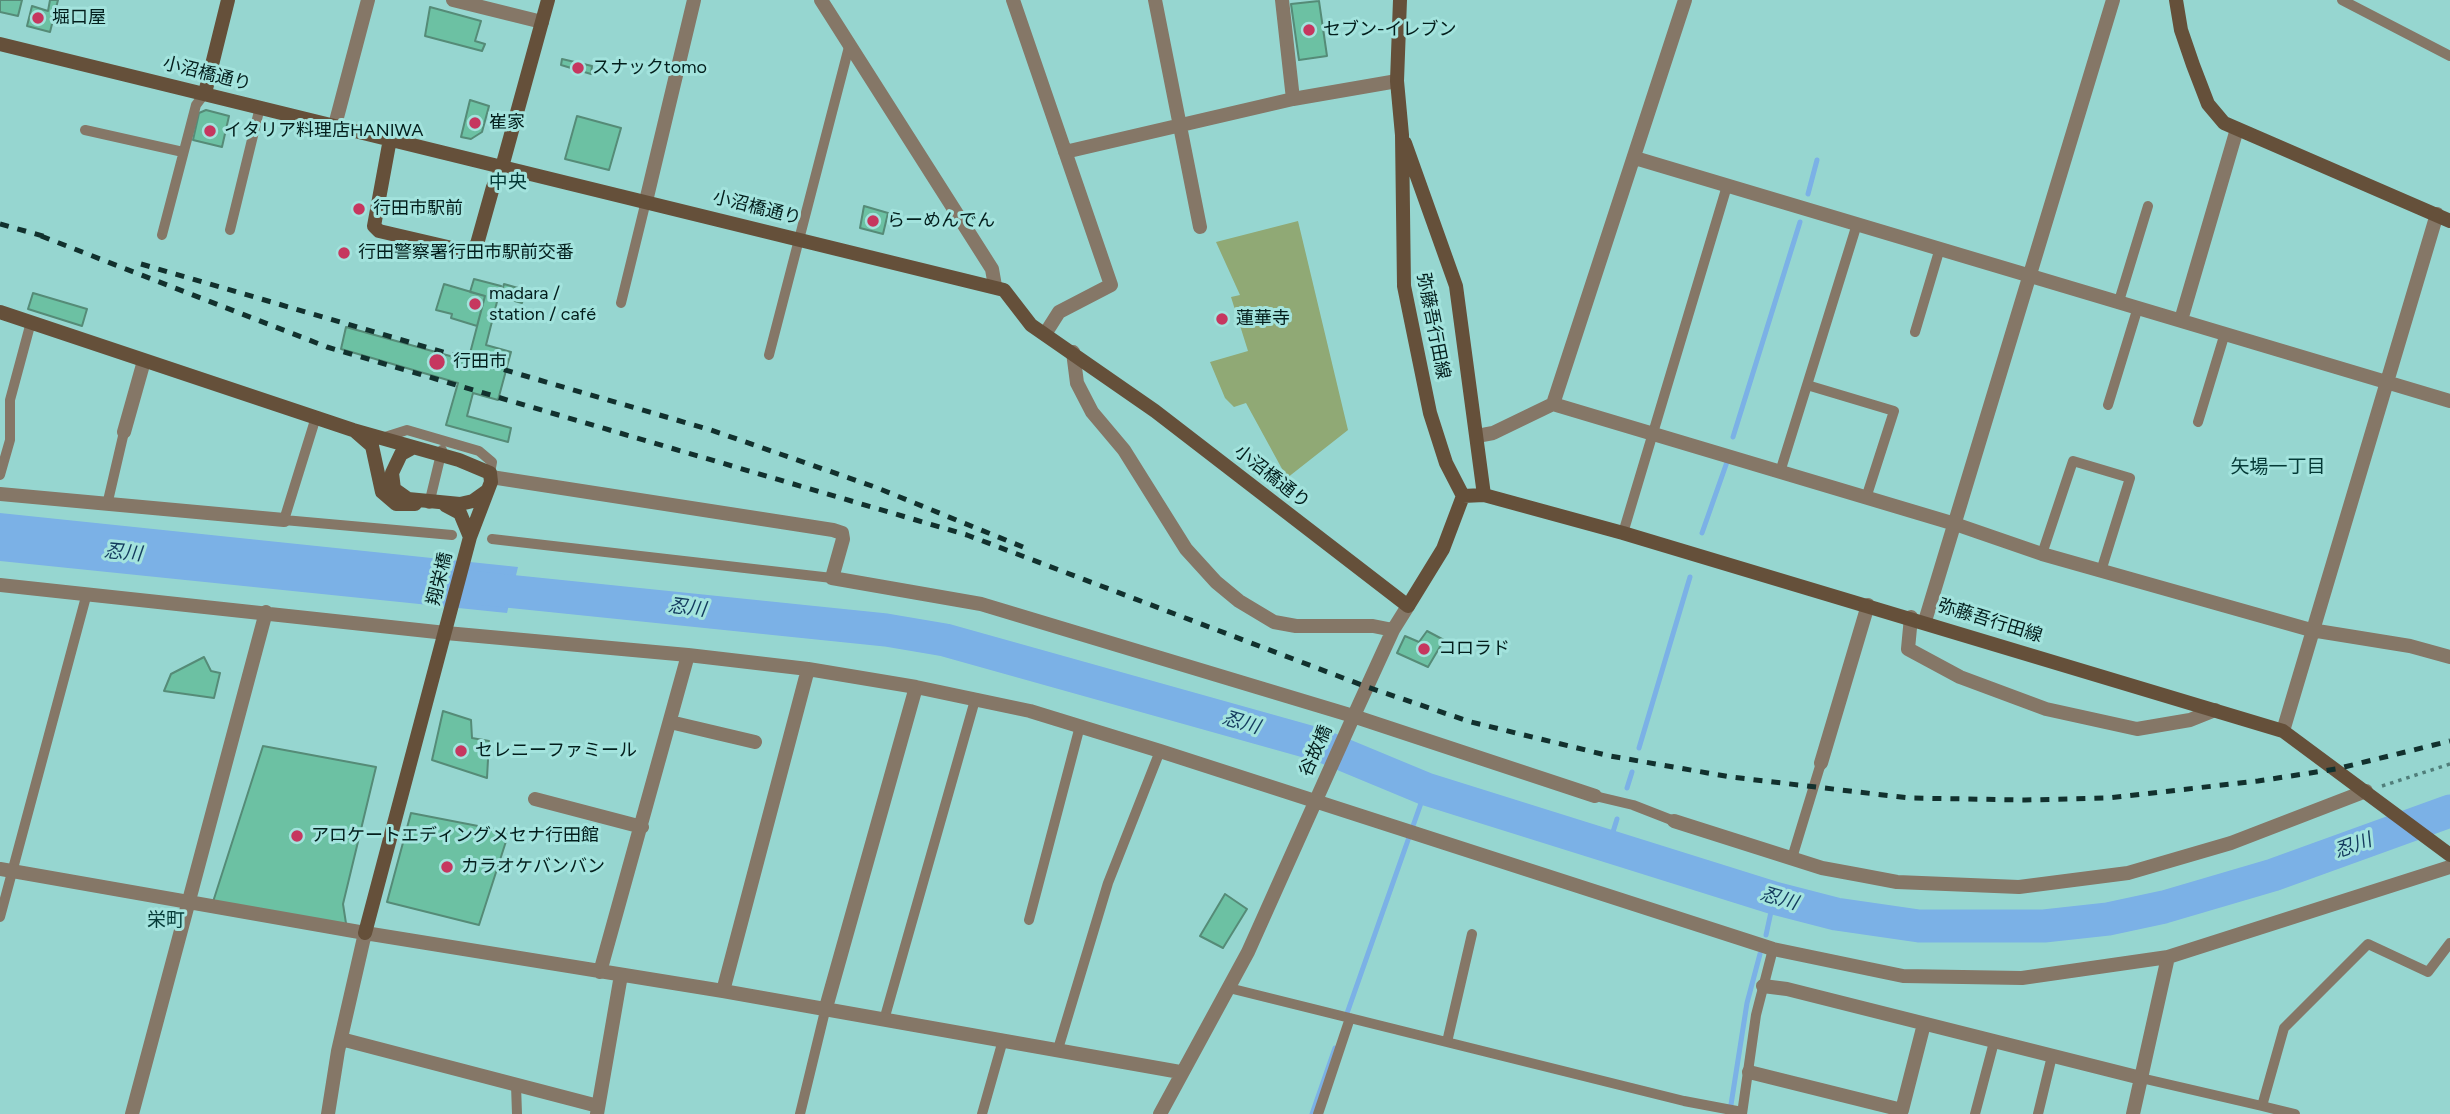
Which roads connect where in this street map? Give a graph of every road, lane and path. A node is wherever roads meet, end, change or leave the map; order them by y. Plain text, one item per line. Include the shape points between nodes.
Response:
1 (228, 0) edge
2 (368, 0) edge
3 (453, 0) edge
4 (548, 0) edge
5 (694, 0) edge
6 (821, 0) edge
7 (1013, 0) edge
8 (1155, 0) edge
9 (1282, 0) edge
10 (1400, 0) edge
11 (1685, 0) edge
12 (2113, 0) edge
13 (2176, 0) edge
14 (2342, 0) edge
15 (542, 22) junction
16 (850, 42) junction
17 (0, 44) edge
18 (2450, 56) edge
19 (1397, 81) junction
20 (205, 93) junction
21 (1293, 99) junction
22 (260, 107) junction
23 (335, 125) junction
24 (1182, 125) junction
25 (2236, 129) junction
26 (85, 130) dead end
27 (1402, 135) junction
28 (390, 139) junction
29 (183, 152) junction
30 (1065, 152) junction
31 (1635, 158) junction
32 (502, 167) junction
33 (1727, 186) junction
34 (646, 201) junction
35 (2148, 206) dead end
36 (2443, 218) edge
37 (1857, 224) junction
38 (1200, 227) dead end
39 (230, 230) dead end
40 (162, 235) dead end
41 (799, 238) junction
42 (1940, 248) junction
43 (2032, 275) junction
44 (995, 286) junction
45 (2119, 301) junction
46 (621, 303) dead end
47 (2138, 307) junction
48 (0, 312) edge
49 (2181, 320) junction
50 (31, 322) junction
51 (1914, 332) dead end
52 (2225, 333) junction
53 (1045, 334) junction
54 (1073, 352) junction
55 (769, 355) dead end
56 (144, 361) junction
57 (2389, 382) junction
58 (1807, 385) junction
59 (2450, 401) edge
60 (1553, 404) junction
61 (2108, 405) dead end
62 (316, 417) junction
63 (2198, 422) dead end
64 (353, 430) junction
65 (124, 432) joint
66 (1653, 434) junction
67 (1477, 436) junction
68 (385, 437) junction
69 (412, 448) junction
70 (443, 448) junction
71 (1780, 472) junction
72 (0, 475) edge
73 (490, 480) junction
74 (0, 494) edge
75 (1484, 495) junction
76 (1463, 496) junction
77 (1866, 498) junction
78 (431, 504) junction
79 (107, 505) junction
80 (284, 520) junction
81 (1955, 524) junction
82 (1623, 533) junction
83 (452, 535) dead end
84 (492, 539) dead end
85 (470, 540) junction
86 (2042, 554) junction
87 (2101, 571) junction
88 (832, 578) junction
89 (0, 585) edge
90 (87, 593) junction
91 (1868, 605) junction
92 (1408, 606) junction
93 (266, 612) junction
94 (1918, 619) junction
95 (447, 629) junction
96 (1393, 630) junction
97 (2311, 630) junction
98 (688, 655) junction
99 (2450, 657) edge
100 (808, 669) junction
101 (916, 687) junction
102 (975, 700) junction
103 (2215, 710) junction
104 (1352, 719) junction
105 (670, 722) junction
106 (1080, 726) junction
107 (2283, 731) junction
108 (755, 742) dead end
109 (1160, 751) junction
110 (1821, 763) joint
111 (2450, 764) edge
112 (2371, 794) junction
113 (1595, 796) joint
114 (535, 799) dead end
115 (1316, 799) junction
116 (1674, 821) joint
117 (642, 827) junction
118 (2450, 855) edge
119 (1792, 858) junction
120 (2450, 867) edge
121 (7, 871) edge
122 (189, 901) junction
123 (0, 917) edge
124 (1028, 919) dead end
125 (365, 933) junction
126 (1472, 934) dead end
127 (2450, 943) edge
128 (1773, 949) junction
129 (2168, 957) junction
130 (600, 972) junction
131 (621, 975) junction
132 (1763, 986) junction
133 (1229, 988) junction
134 (723, 991) junction
135 (825, 1011) junction
136 (1350, 1018) junction
137 (884, 1020) junction
138 (1924, 1024) junction
139 (341, 1039) junction
140 (1003, 1040) junction
141 (1447, 1042) junction
142 (1994, 1042) junction
143 (1058, 1049) junction
144 (2052, 1056) junction
145 (1180, 1072) junction
146 (1749, 1072) junction
147 (2141, 1077) junction
148 (516, 1085) junction
149 (2262, 1106) junction
150 (598, 1110) edge
151 (1742, 1113) edge
152 (132, 1114) edge
153 (328, 1114) edge
154 (517, 1114) edge
155 (800, 1114) edge
156 (982, 1114) edge
157 (1160, 1114) edge
158 (1318, 1114) edge
159 (1975, 1114) edge
160 (2038, 1114) edge
161 (2133, 1114) edge
162 (2295, 1114) edge

1 - 20 street
2 - 23 street
3 - 15 street
4 - 15 street
5 - 34 street
6 - 16 street
7 - 30 street
8 - 24 street
9 - 21 street
10 - 19 street, 弥藤吾行田線
11 - 31 street
12 - 43 street
13 - 25 street via 2181,30 2208,104 2224,123
14 - 18 lane
15 - 32 street
16 - 41 lane
16 - 44 street via 992,269
17 - 20 street, 小沼橋通り
19 - 21 street
19 - 27 street, 弥藤吾行田線
20 - 22 street, 小沼橋通り
20 - 29 lane via 196,105
21 - 24 street
22 - 23 street, 小沼橋通り
22 - 39 lane
23 - 28 street, 小沼橋通り
24 - 30 street
24 - 38 street
25 - 36 street
25 - 49 street
26 - 29 lane
27 - 67 street, 弥藤吾行田線 via 1451,265
27 - 76 street, 弥藤吾行田線 via 1404,286 1430,412 1446,463
28 - 32 street, 小沼橋通り
28 - 32 street via 373,220 379,231 472,249
29 - 40 lane
30 - 53 street via 1111,285 1059,312
31 - 33 street
31 - 60 street
32 - 34 street, 小沼橋通り
33 - 37 street
33 - 66 lane
34 - 41 street, 小沼橋通り
34 - 46 lane
35 - 45 lane
36 - 57 street
37 - 42 street
37 - 58 lane
41 - 44 street, 小沼橋通り
41 - 55 lane
42 - 43 street
42 - 51 lane
43 - 45 street
43 - 81 street
44 - 53 street, 小沼橋通り via 1009,293 1031,325
45 - 47 street
47 - 49 street
47 - 61 lane
48 - 50 street
49 - 52 street
50 - 56 street
50 - 72 lane via 9,400 10,440
52 - 57 street
52 - 63 lane
53 - 54 street, 小沼橋通り
54 - 92 street, 小沼橋通り
54 - 96 street via 1077,383 1092,412 1124,450 1186,549 1216,582 1274,622
56 - 62 street
56 - 65 street
57 - 59 street
57 - 97 street
58 - 71 lane
58 - 77 lane via 1894,411
60 - 66 street
60 - 67 street
62 - 64 street
62 - 80 lane
64 - 68 street
64 - 78 street via 372,446 382,492 390,500 403,506
65 - 79 lane
66 - 71 street
66 - 82 lane
67 - 75 street, 弥藤吾行田線
68 - 69 street
68 - 70 lane via 407,430
69 - 70 street
69 - 78 street via 394,465 392,483 399,494
70 - 73 street
70 - 78 lane
71 - 77 street
73 - 78 street via 467,504
73 - 85 street, 翔栄橋
73 - 88 street via 833,530 842,533 843,539
74 - 79 street
75 - 76 street, 弥藤吾行田線
75 - 82 street, 弥藤吾行田線
76 - 92 street via 1443,549
77 - 81 street
78 - 85 street via 460,513
79 - 80 street
80 - 83 lane
81 - 86 street
81 - 94 street
82 - 91 street, 弥藤吾行田線
84 - 88 lane
85 - 95 street, 翔栄橋
86 - 87 street
86 - 87 lane via 2073,461 2130,478
87 - 97 street
88 - 104 street via 981,604
89 - 90 street
90 - 93 street
90 - 121 lane
91 - 94 street, 弥藤吾行田線
91 - 110 street
92 - 96 street, 谷故橋
93 - 95 street
93 - 122 street
94 - 103 street, 弥藤吾行田線
94 - 103 street via 1908,649 1960,677 2046,709 2137,729 2190,720
95 - 98 street
95 - 125 street, 翔栄橋
96 - 104 street, 谷故橋
97 - 99 street
97 - 107 street
98 - 100 street
98 - 105 street
100 - 101 street
100 - 134 street
101 - 102 street
101 - 135 street
102 - 106 street
102 - 137 lane
103 - 107 street, 弥藤吾行田線
104 - 113 street
104 - 115 street, 谷故橋
105 - 108 street
105 - 117 street
106 - 109 street
106 - 124 lane
107 - 112 street, 弥藤吾行田線
109 - 115 street
109 - 143 lane via 1108,883
110 - 119 lane
111 - 112 path
112 - 118 street, 弥藤吾行田線
112 - 119 street via 2128,873 2019,887 1897,882
113 - 116 lane
114 - 117 street
115 - 128 street
115 - 133 street, 谷故橋
116 - 119 street
117 - 130 street
120 - 129 street
121 - 122 street
121 - 123 lane
122 - 125 street
122 - 152 street
125 - 130 street
125 - 139 street
126 - 141 lane
127 - 149 lane via 2428,972 2368,944 2284,1028
128 - 129 street via 1868,971 1979,979 2068,973
128 - 132 lane
129 - 147 street
130 - 131 street
131 - 134 street
131 - 150 street
132 - 138 street
132 - 146 lane
133 - 136 lane
133 - 145 street, 谷故橋
134 - 135 street
135 - 137 street
135 - 155 lane
136 - 141 lane
136 - 158 lane
137 - 140 street
138 - 142 street
138 - 146 street via 1902,1110
139 - 148 street
139 - 153 street
140 - 143 street
140 - 156 lane
141 - 151 lane
142 - 144 street
142 - 159 lane
143 - 145 street
144 - 147 street
144 - 160 lane
145 - 157 street, 谷故橋
146 - 151 lane
147 - 149 lane
147 - 161 street
148 - 150 street
148 - 154 lane
149 - 162 lane

